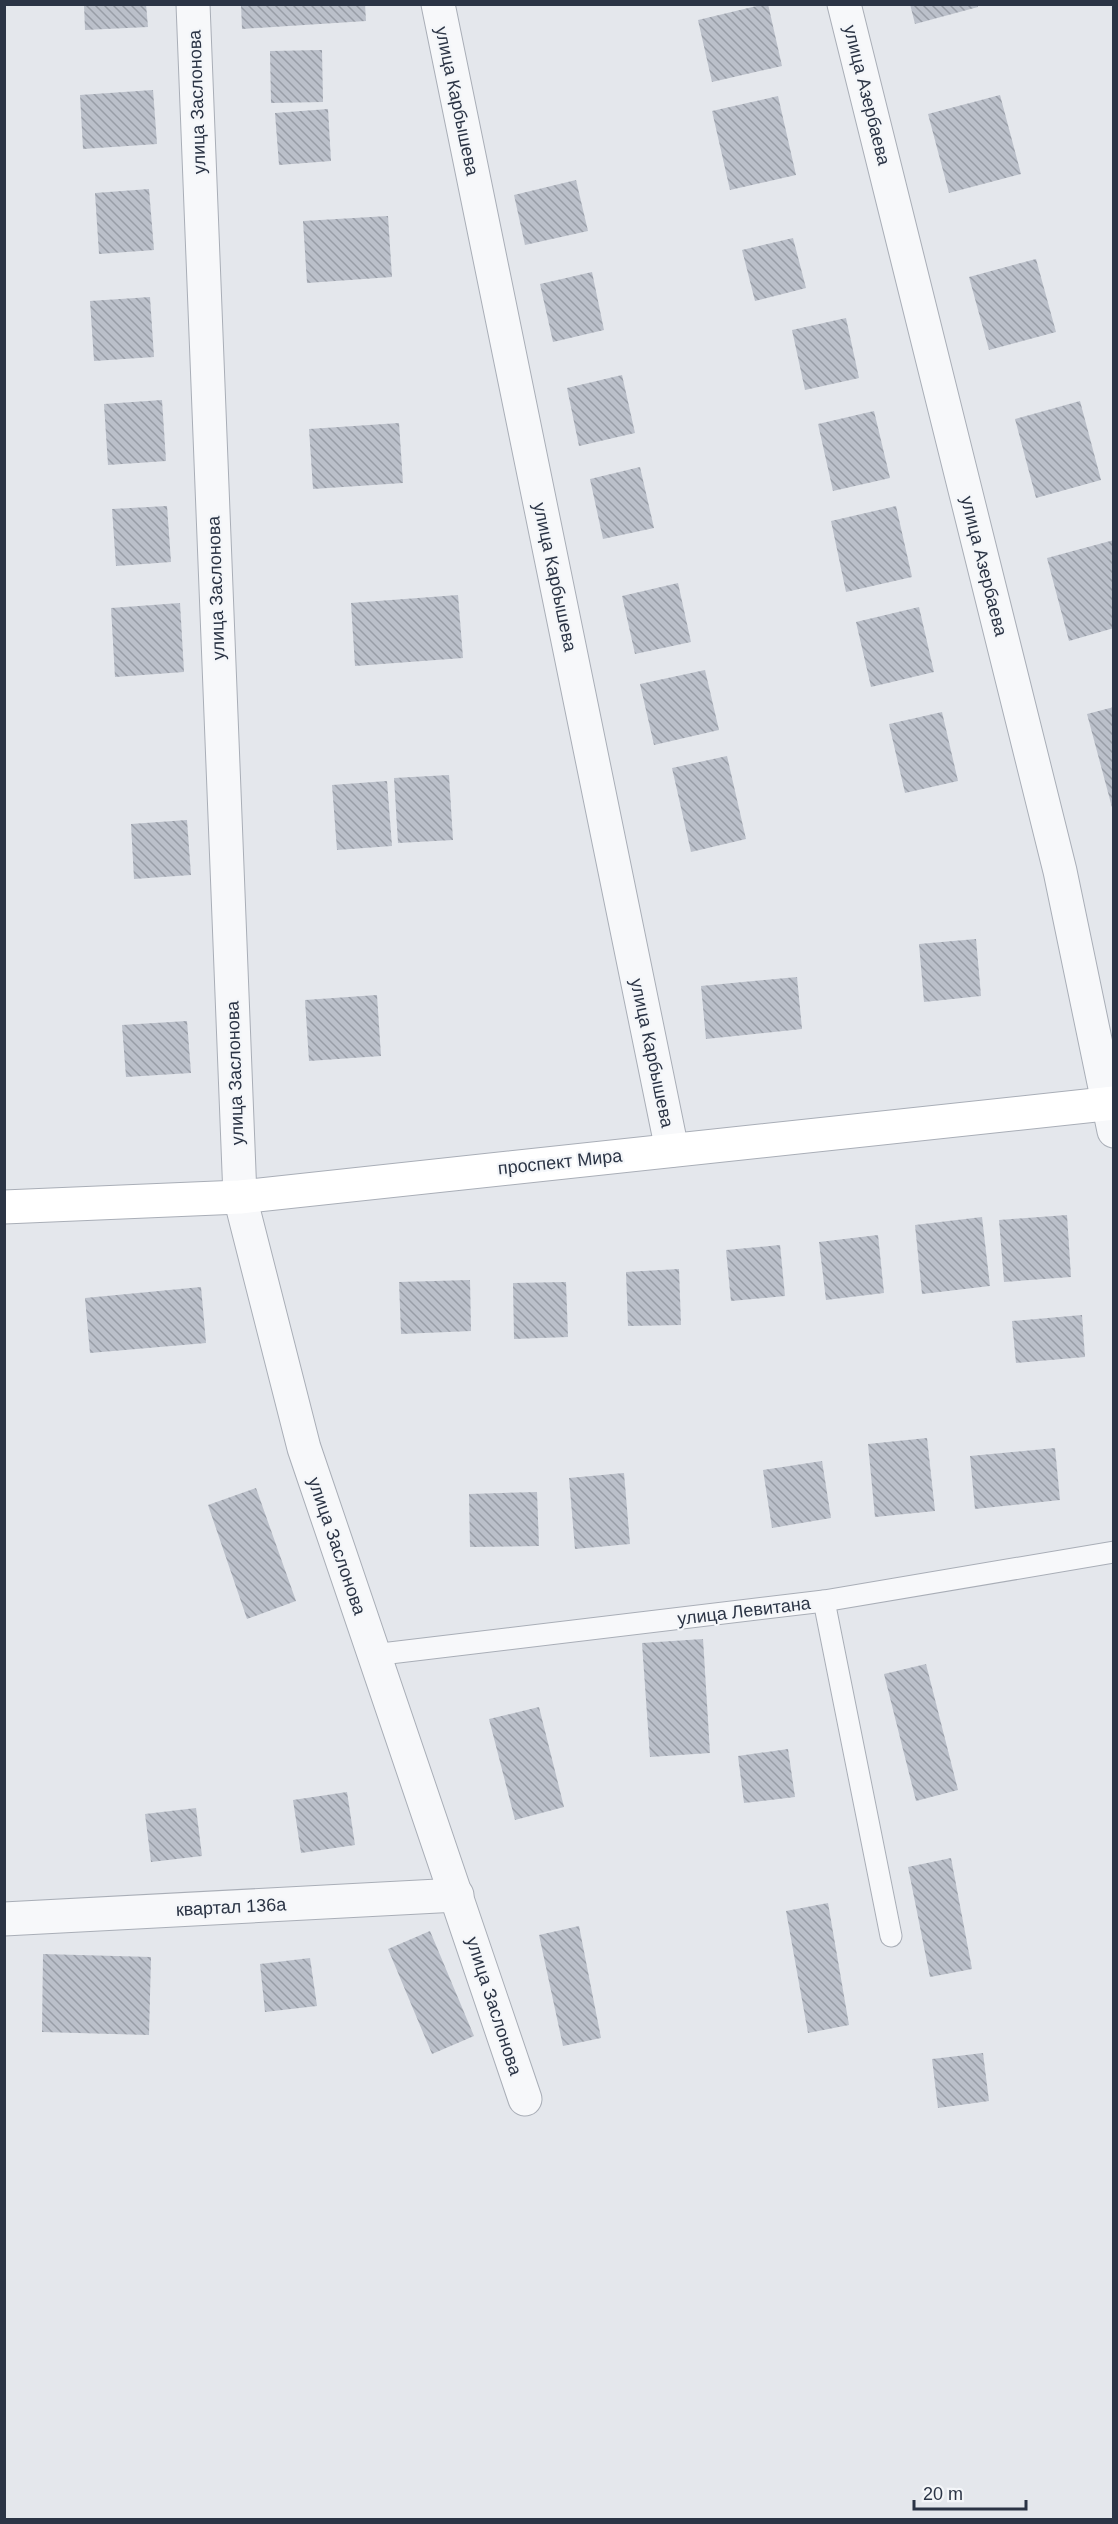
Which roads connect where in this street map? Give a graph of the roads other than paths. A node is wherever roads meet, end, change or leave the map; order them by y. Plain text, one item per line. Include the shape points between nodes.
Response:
1 (193, 4) edge
2 (438, 4) edge
3 (844, 4) edge
4 (1111, 1113) edge
5 (672, 1150) junction
6 (240, 1197) junction
7 (4, 1207) edge
8 (1113, 1552) edge
9 (824, 1601) junction
10 (373, 1654) junction
11 (456, 1894) junction
12 (4, 1919) edge
13 (891, 1936) dead end
14 (525, 2099) dead end

1 - 6 street, улица Заслонова
2 - 5 street, улица Карбышева
3 - 4 street, улица Азербаева via 1060,871
4 - 5 main road, проспект Мира
5 - 6 main road, проспект Мира
6 - 7 main road, проспект Мира
6 - 10 street, улица Заслонова via 304,1448
8 - 9 lane, улица Левитана
9 - 10 lane, улица Левитана
9 - 13 lane
10 - 11 street, улица Заслонова
11 - 12 street, квартал 136а
11 - 14 street, улица Заслонова

